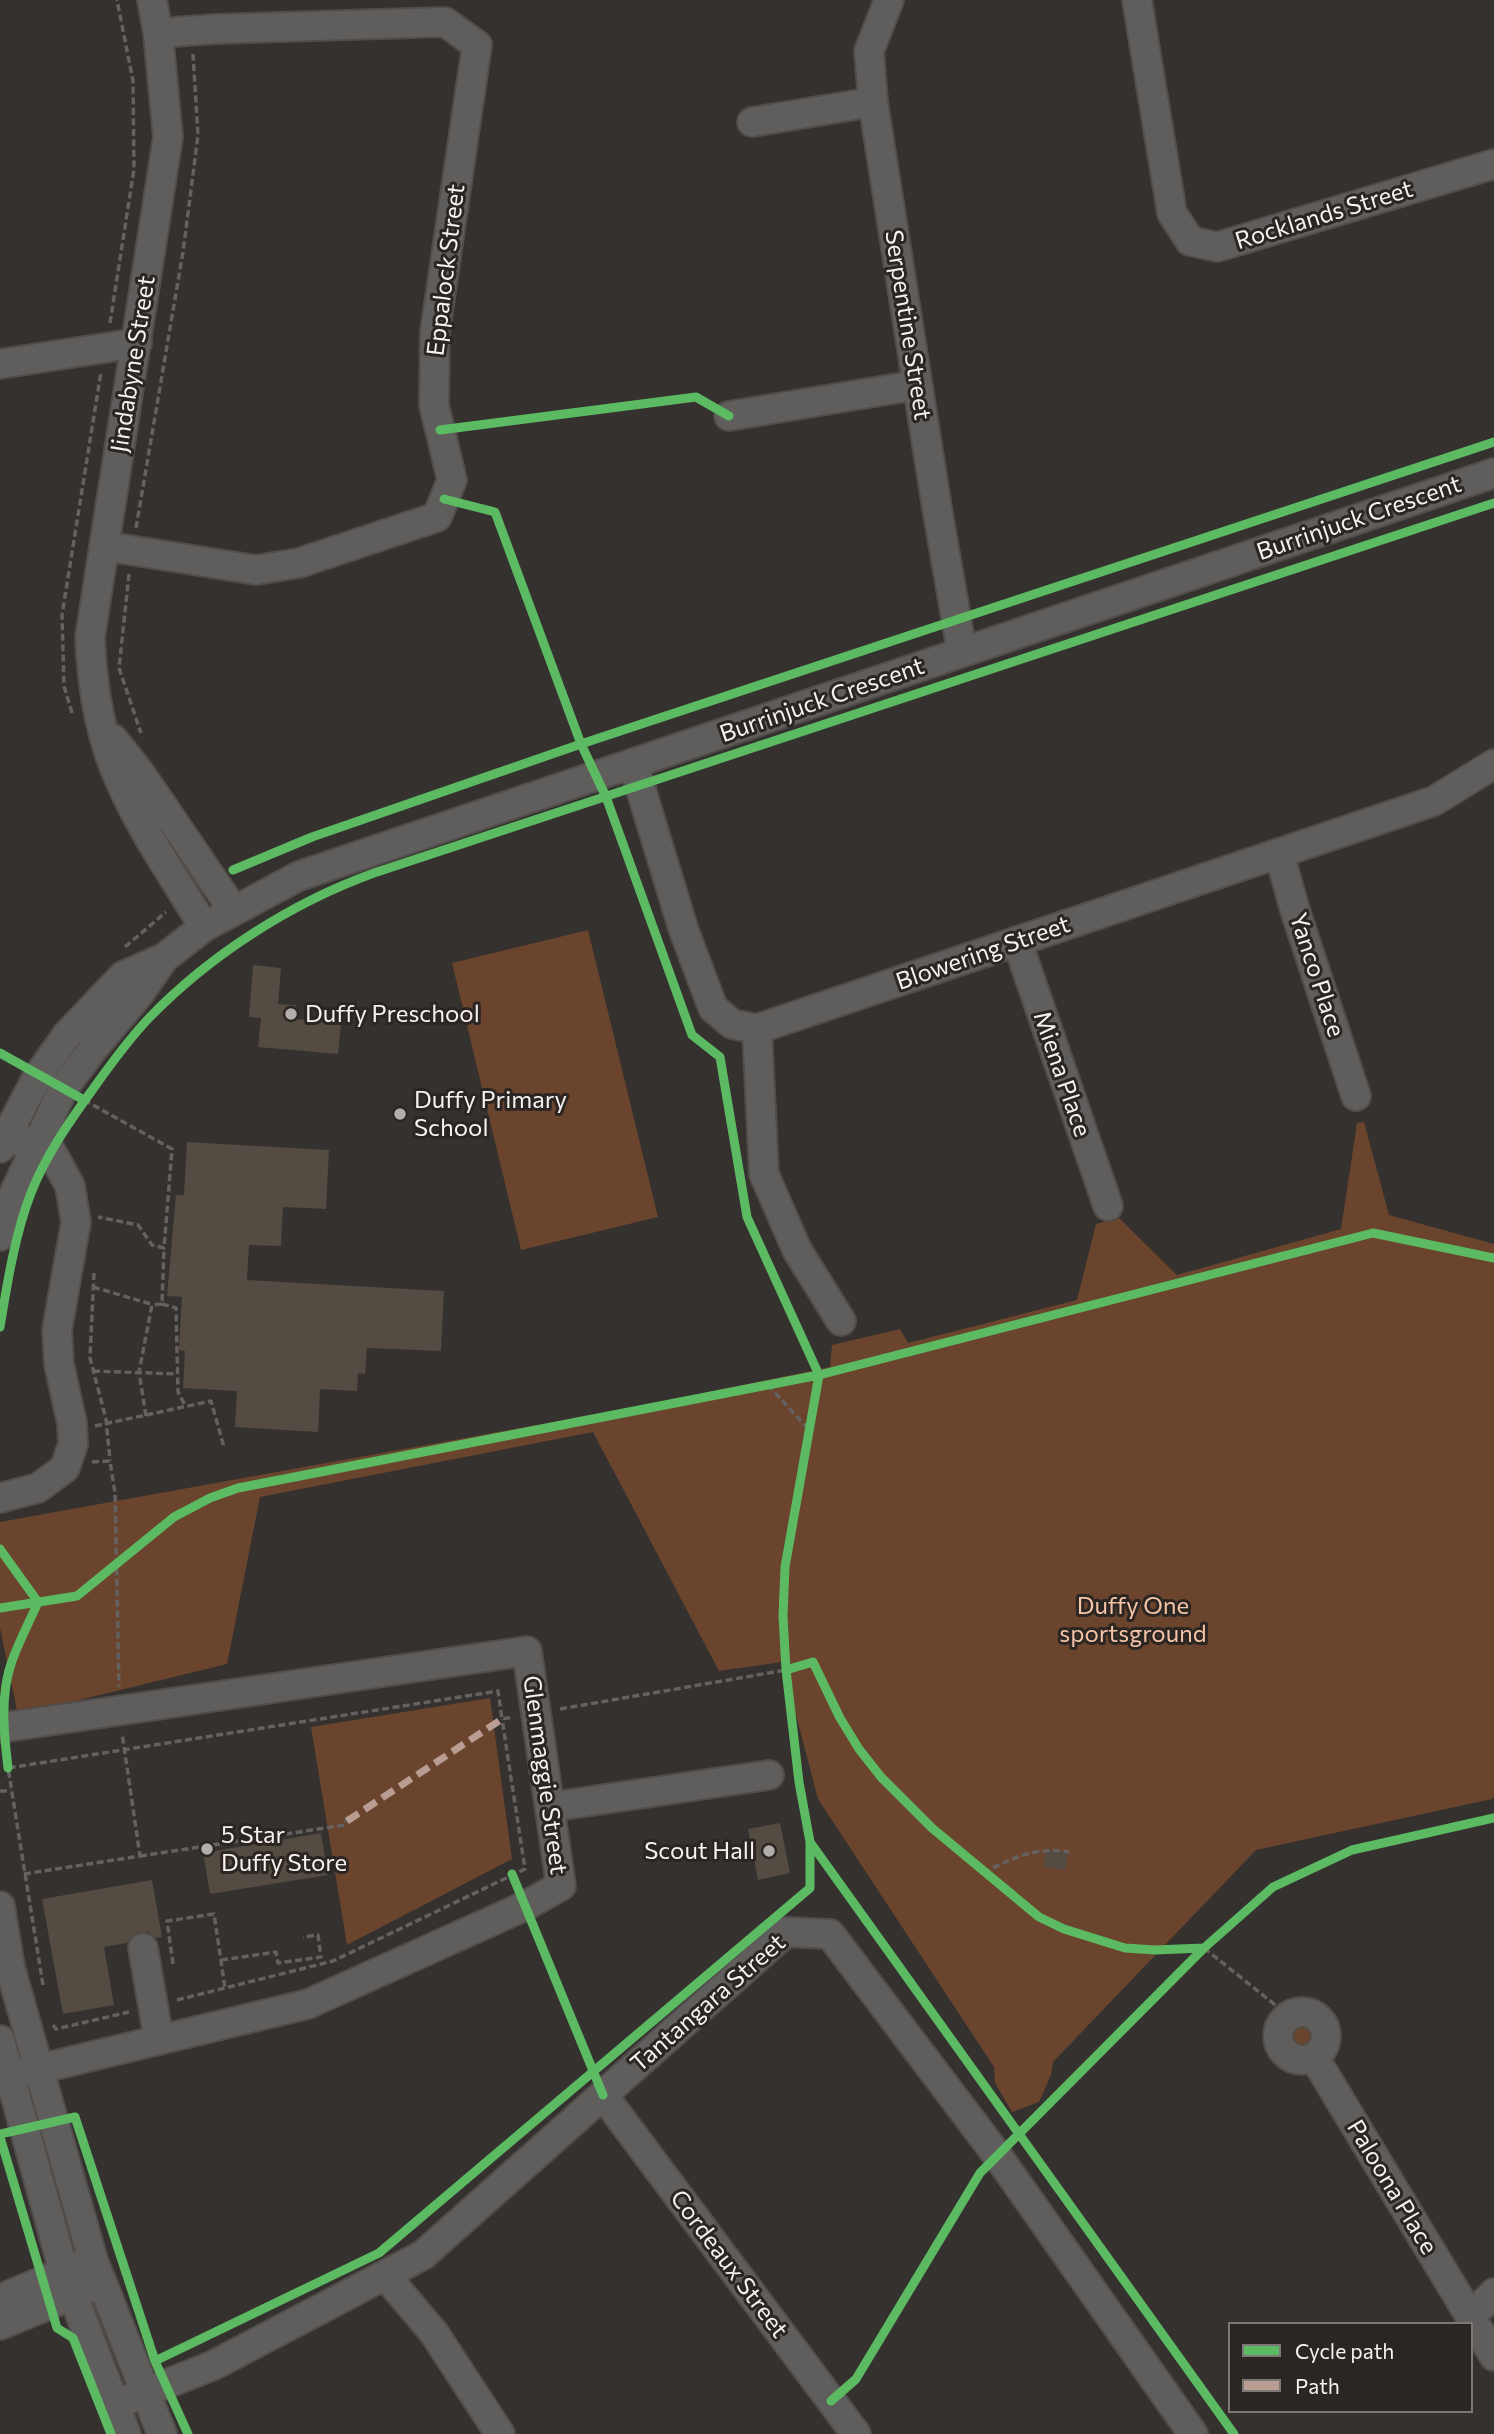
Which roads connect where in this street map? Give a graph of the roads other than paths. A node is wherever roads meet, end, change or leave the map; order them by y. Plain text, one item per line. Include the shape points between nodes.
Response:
1 (152, 0) edge
2 (889, 0) edge
3 (1137, 0) edge
4 (158, 33) junction
5 (873, 102) junction
6 (752, 122) dead end
7 (1494, 164) edge
8 (137, 343) junction
9 (0, 364) edge
10 (917, 385) junction
11 (729, 416) dead end
12 (1494, 472) edge
13 (104, 546) junction
14 (962, 652) junction
15 (103, 726) junction
16 (633, 763) junction
17 (1494, 764) edge
18 (1279, 853) junction
19 (234, 911) junction
20 (204, 928) junction
21 (1017, 941) junction
22 (164, 958) junction
23 (757, 1029) junction
24 (1356, 1096) dead end
25 (38, 1142) junction
26 (1, 1144) edge
27 (1108, 1206) dead end
28 (0, 1236) edge
29 (841, 1321) dead end
30 (0, 1498) edge
31 (2, 1727) edge
32 (769, 1775) dead end
33 (550, 1807) junction
34 (0, 1906) edge
35 (142, 1948) dead end
36 (1289, 2016) road end
37 (0, 2040) edge
38 (159, 2040) junction
39 (40, 2070) junction
40 (10, 2076) junction
41 (603, 2095) junction
42 (98, 2271) junction
43 (385, 2275) junction
44 (68, 2284) junction
45 (1494, 2293) edge
46 (0, 2299) edge
47 (1471, 2316) junction
48 (0, 2325) edge
49 (1494, 2356) edge
50 (145, 2392) junction
51 (114, 2405) junction
52 (126, 2434) edge
53 (162, 2434) edge
54 (500, 2434) edge
55 (856, 2434) edge
56 (1193, 2434) edge

1 - 4 street, Jindabyne Street
2 - 5 street, Serpentine Street via 869,51
3 - 7 street, Rocklands Street via 1172,213 1190,241 1217,247
4 - 8 street, Jindabyne Street via 169,137
4 - 13 street, Eppalock Street via 446,22 477,45 435,332 434,405 452,480 437,517 299,563 256,569
5 - 6 street
5 - 10 street, Serpentine Street
8 - 9 street
8 - 13 street, Jindabyne Street
10 - 11 street
10 - 14 street, Serpentine Street
12 - 14 street, Burrinjuck Crescent
13 - 15 street, Jindabyne Street via 90,637 92,682
14 - 16 street, Burrinjuck Crescent
15 - 19 street, Jindabyne Street
15 - 20 street, Jindabyne Street via 120,782
16 - 19 street, Burrinjuck Crescent via 299,876
16 - 23 street via 713,1009 733,1024
17 - 18 street, Blowering Street via 1434,801
18 - 21 street, Blowering Street
18 - 24 street, Yanco Place
19 - 20 street, Burrinjuck Crescent
20 - 22 street, Burrinjuck Crescent
21 - 23 street, Blowering Street
21 - 27 street, Miena Place
22 - 25 street, Burrinjuck Crescent via 92,1050 75,1100
22 - 26 street, Burrinjuck Crescent via 123,976 67,1035 38,1076
23 - 29 street via 764,1174 797,1250
25 - 26 street
25 - 28 street, Burrinjuck Crescent
25 - 30 street via 51,1151 62,1169 76,1222 57,1330 73,1444 65,1468 38,1488
31 - 33 street, Glenmaggie Street via 527,1651
32 - 33 street
33 - 38 street, Glenmaggie Street via 561,1886 308,2004
34 - 39 street via 10,1967
35 - 38 street
36 - 47 street, Paloona Place via 1311,2014 1323,2023 1325,2046 1314,2057
37 - 40 street
38 - 39 street, Glenmaggie Street
39 - 40 street, Glenmaggie Street
39 - 42 street
40 - 44 street
41 - 43 street, Tantangara Street via 423,2255
41 - 55 street, Cordeaux Street
41 - 56 street, Tantangara Street via 786,1932 830,1934 997,2155
42 - 44 street
42 - 50 street
43 - 50 street, Tantangara Street via 214,2365
43 - 54 street via 434,2333
44 - 46 street
44 - 48 street
44 - 51 street
45 - 47 street
47 - 49 street, Paloona Place
50 - 51 street, Tantangara Street
50 - 53 street
51 - 52 street

